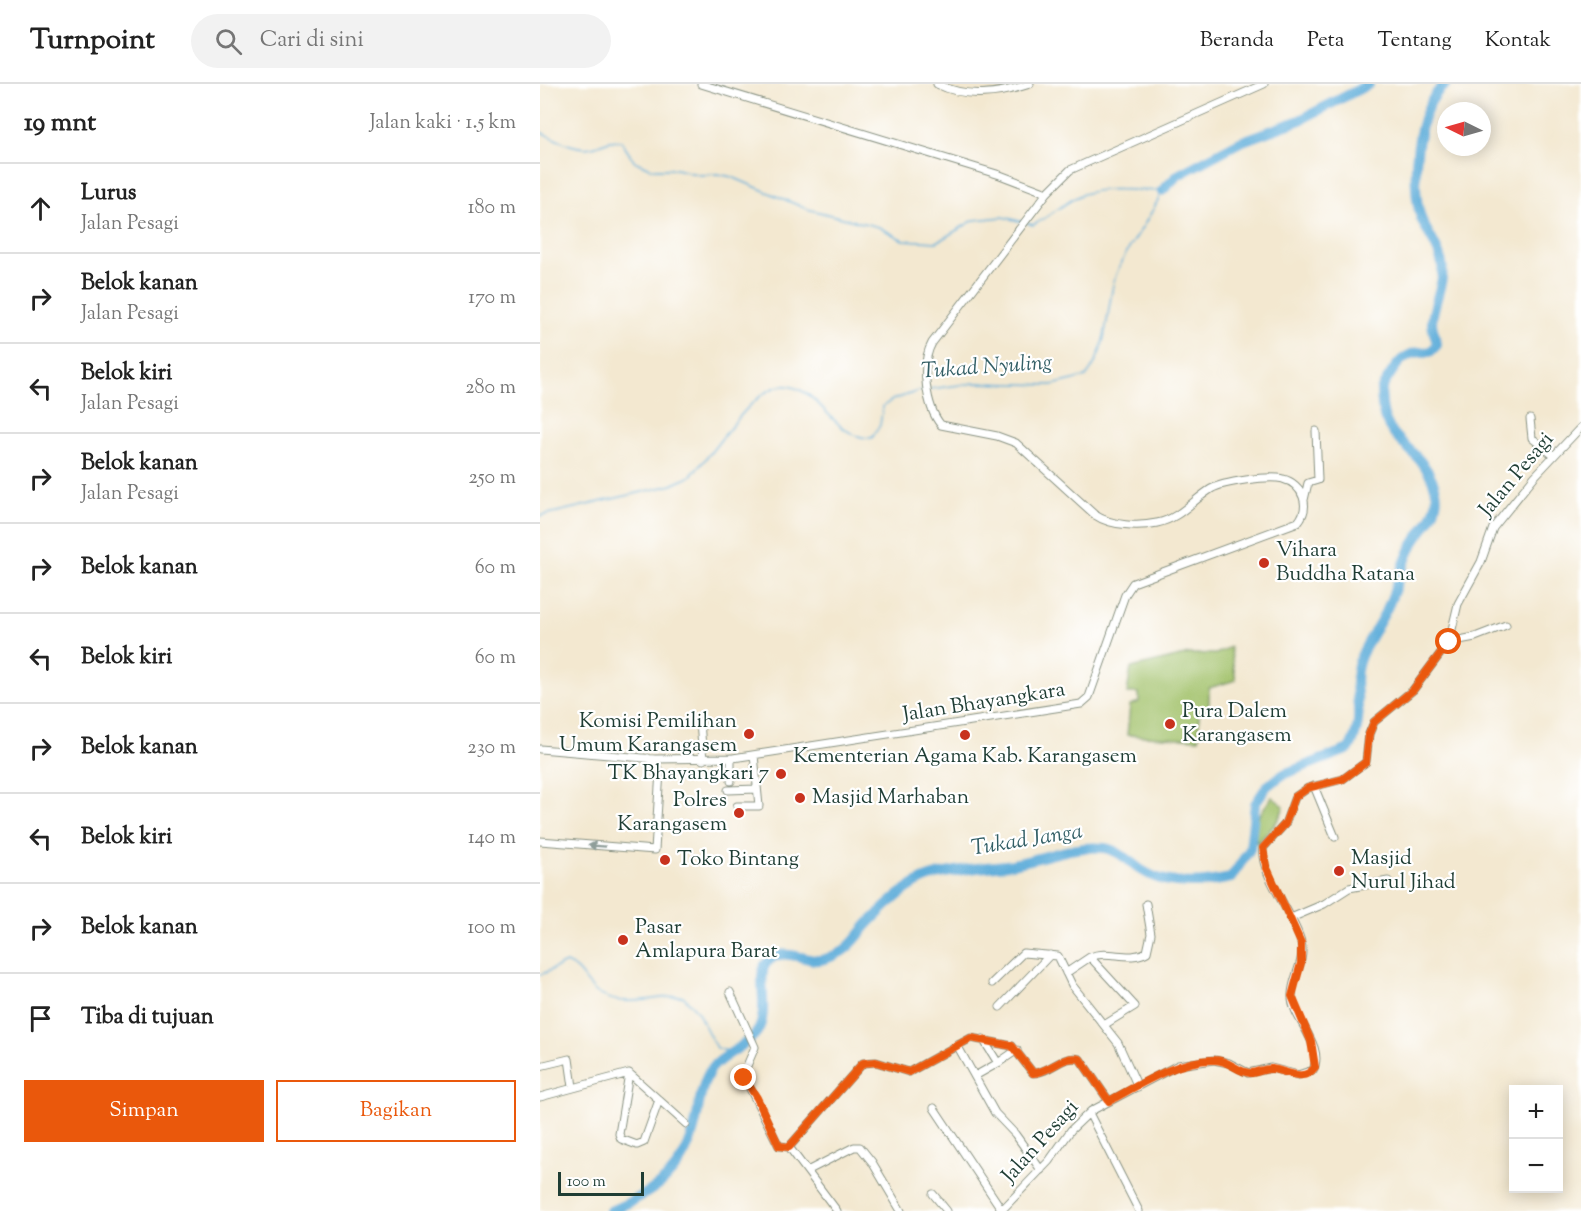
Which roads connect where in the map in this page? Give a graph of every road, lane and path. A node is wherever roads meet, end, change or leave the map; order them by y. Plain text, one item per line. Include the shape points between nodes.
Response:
1 (703, 84) edge
2 (937, 84) edge
3 (1030, 84) edge
4 (1264, 84) edge
5 (1047, 193) junction
6 (1530, 419) dead end
7 (1581, 427) edge
8 (1316, 431) dead end
9 (1553, 455) junction
10 (1304, 500) junction
11 (1506, 626) dead end
12 (1449, 642) junction
13 (700, 722) dead end
14 (540, 749) edge
15 (754, 755) junction
16 (648, 758) junction
17 (731, 758) junction
18 (667, 759) junction
19 (704, 760) junction
20 (660, 771) junction
21 (731, 781) dead end
22 (1314, 786) junction
23 (728, 789) dead end
24 (757, 789) junction
25 (737, 806) dead end
26 (1335, 837) dead end
27 (540, 841) edge
28 (1388, 881) dead end
29 (1146, 904) dead end
30 (1291, 918) junction
31 (1050, 955) junction
32 (1090, 957) junction
33 (1066, 973) junction
34 (992, 983) dead end
35 (730, 992) dead end
36 (1000, 1007) dead end
37 (1104, 1025) junction
38 (983, 1039) junction
39 (957, 1046) junction
40 (1017, 1050) junction
41 (998, 1063) junction
42 (540, 1066) edge
43 (629, 1073) junction
44 (975, 1076) junction
45 (573, 1087) junction
46 (1138, 1087) junction
47 (540, 1097) edge
48 (659, 1100) junction
49 (1109, 1101) junction
50 (934, 1108) dead end
51 (1089, 1113) junction
52 (686, 1124) dead end
53 (789, 1147) junction
54 (1041, 1170) junction
55 (807, 1171) junction
56 (933, 1194) dead end
57 (1001, 1210) edge
58 (837, 1211) edge
59 (901, 1211) edge
60 (947, 1211) edge
61 (1139, 1211) edge

1 - 5 street
2 - 3 street via 970,94
4 - 5 street via 1082,164 1064,175
5 - 10 street via 926,355 927,382 941,426 1016,443 1095,515 1111,522 1158,523 1178,514 1212,489 1260,479 1288,480 1297,486
6 - 9 street via 1532,438
7 - 9 street, Jalan Pesagi
8 - 10 street via 1318,480 1308,483
9 - 12 street, Jalan Pesagi via 1490,534 1481,562 1458,604
10 - 15 street, Jalan Bhayangkara via 1303,516 1294,526 1133,583 1127,590 1094,686 1083,704
11 - 12 street
12 - 22 street, Jalan Pesagi via 1413,690 1374,722 1366,762 1335,783
13 - 19 street
14 - 16 street, Jalan Bhayangkara
15 - 17 street, Jalan Bhayangkara
15 - 24 street
16 - 18 street, Jalan Bhayangkara
16 - 20 street
17 - 19 street, Jalan Bhayangkara
17 - 21 street
18 - 19 street, Jalan Bhayangkara
18 - 20 street
20 -> 27 street via 655,850
22 - 26 street
22 - 30 street, Jalan Pesagi via 1293,799 1285,824 1262,851
23 - 24 street
24 - 25 street via 759,806
28 - 30 street via 1349,888
29 - 32 street via 1151,934 1147,952 1138,956 1103,953
30 - 46 street, Jalan Pesagi via 1302,952 1292,996 1311,1041 1313,1070 1298,1075 1271,1068 1248,1073 1224,1061 1205,1060 1178,1065
31 - 33 street via 1060,958
31 - 34 street via 1023,953
31 - 36 street
32 - 33 street
32 - 37 street via 1135,1006
33 - 37 street
35 - 53 street via 755,1050 744,1078 779,1146
37 - 46 street
38 - 39 street via 971,1038
38 - 40 street
38 - 41 street
39 - 44 street
39 - 53 street via 909,1072 876,1062 863,1063
40 - 41 street
40 - 49 street via 1033,1073 1065,1059 1080,1059
41 - 44 street
42 - 45 street via 569,1059
43 - 45 street
43 - 48 street
43 - 48 street via 621,1139 644,1142
44 - 54 street via 999,1119
45 - 47 street
46 - 49 street, Jalan Pesagi
48 - 52 street
49 - 51 street, Jalan Pesagi
50 - 57 street
51 - 54 street, Jalan Pesagi
51 - 61 street
53 - 55 street
54 - 57 street, Jalan Pesagi
55 - 58 street
55 - 59 street via 860,1147
56 - 60 street

